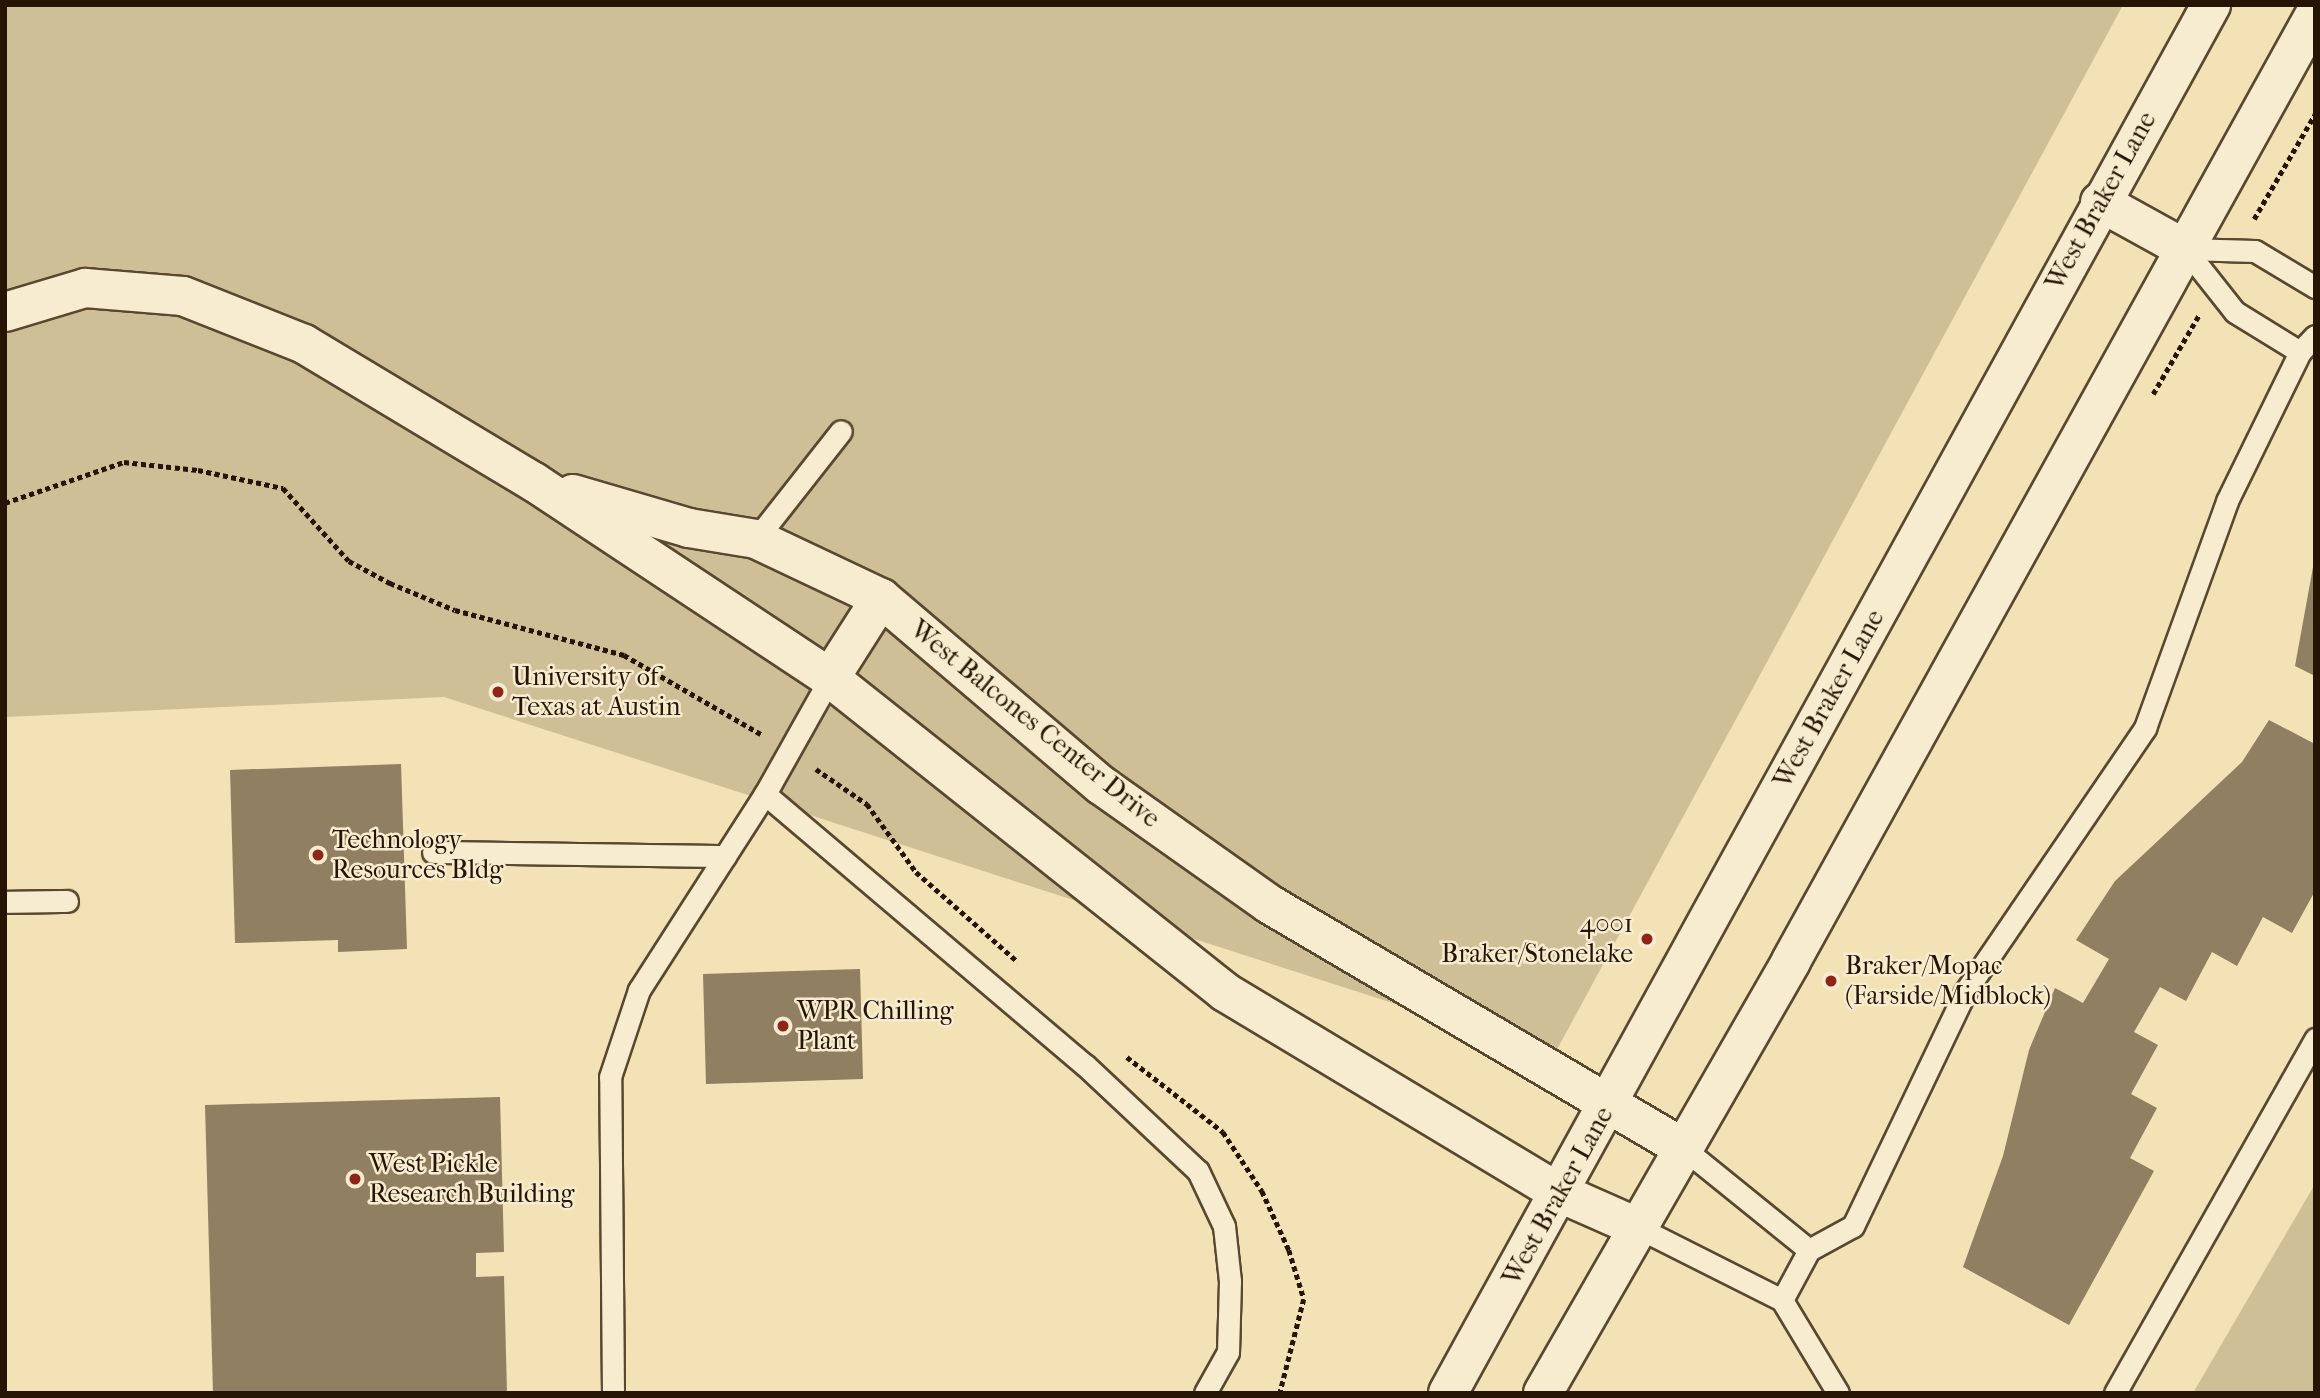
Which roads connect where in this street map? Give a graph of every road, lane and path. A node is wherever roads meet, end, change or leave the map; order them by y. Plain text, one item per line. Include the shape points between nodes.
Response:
1 (2211, 5) edge
2 (2315, 13) edge
3 (2315, 114) edge
4 (2100, 202) junction
5 (2253, 220) dead end
6 (2185, 249) junction
7 (2315, 287) edge
8 (5, 312) edge
9 (2194, 323) dead end
10 (2315, 336) edge
11 (2300, 352) junction
12 (2159, 390) dead end
13 (841, 431) dead end
14 (534, 482) junction
15 (756, 539) junction
16 (881, 598) junction
17 (831, 678) junction
18 (765, 794) junction
19 (433, 852) dead end
20 (725, 856) junction
21 (67, 901) dead end
22 (5, 902) edge
23 (2315, 1039) edge
24 (1610, 1102) junction
25 (1684, 1148) junction
26 (1560, 1193) junction
27 (1637, 1227) junction
28 (1809, 1250) junction
29 (1782, 1300) junction
30 (612, 1393) edge
31 (1205, 1393) edge
32 (1448, 1393) edge
33 (1543, 1393) edge
34 (1838, 1393) edge
35 (2115, 1393) edge

1 - 4 street, West Braker Lane
2 - 6 street
3 - 5 path
4 - 6 street
4 - 24 street, West Braker Lane
6 - 7 lane via 2255,251
6 - 11 lane via 2235,312
6 - 25 street
8 - 14 street, West Balcones Center Drive via 85,288 183,296 304,344
9 - 12 path
10 - 11 lane
11 - 28 lane via 2227,501 2145,728 1965,992 1853,1226
13 - 15 lane
14 - 15 street, West Balcones Center Drive via 689,528
14 - 17 street, West Balcones Center Drive
15 - 16 street, West Balcones Center Drive
16 - 17 street
16 - 24 street, West Balcones Center Drive via 1101,785 1269,904
17 - 18 lane
17 - 26 street, West Balcones Center Drive via 1225,992
18 - 20 lane
18 - 31 lane via 1085,1065 1198,1171 1224,1226 1230,1280 1228,1352
19 - 20 lane
20 - 30 lane via 639,989 610,1077
21 - 22 lane
23 - 35 lane
24 - 25 street, West Balcones Center Drive
24 - 26 street, West Braker Lane
25 - 27 street
25 - 28 lane
26 - 27 street, West Balcones Center Drive
26 - 32 street, West Braker Lane
27 - 29 lane
27 - 33 street
28 - 29 lane
29 - 34 lane

